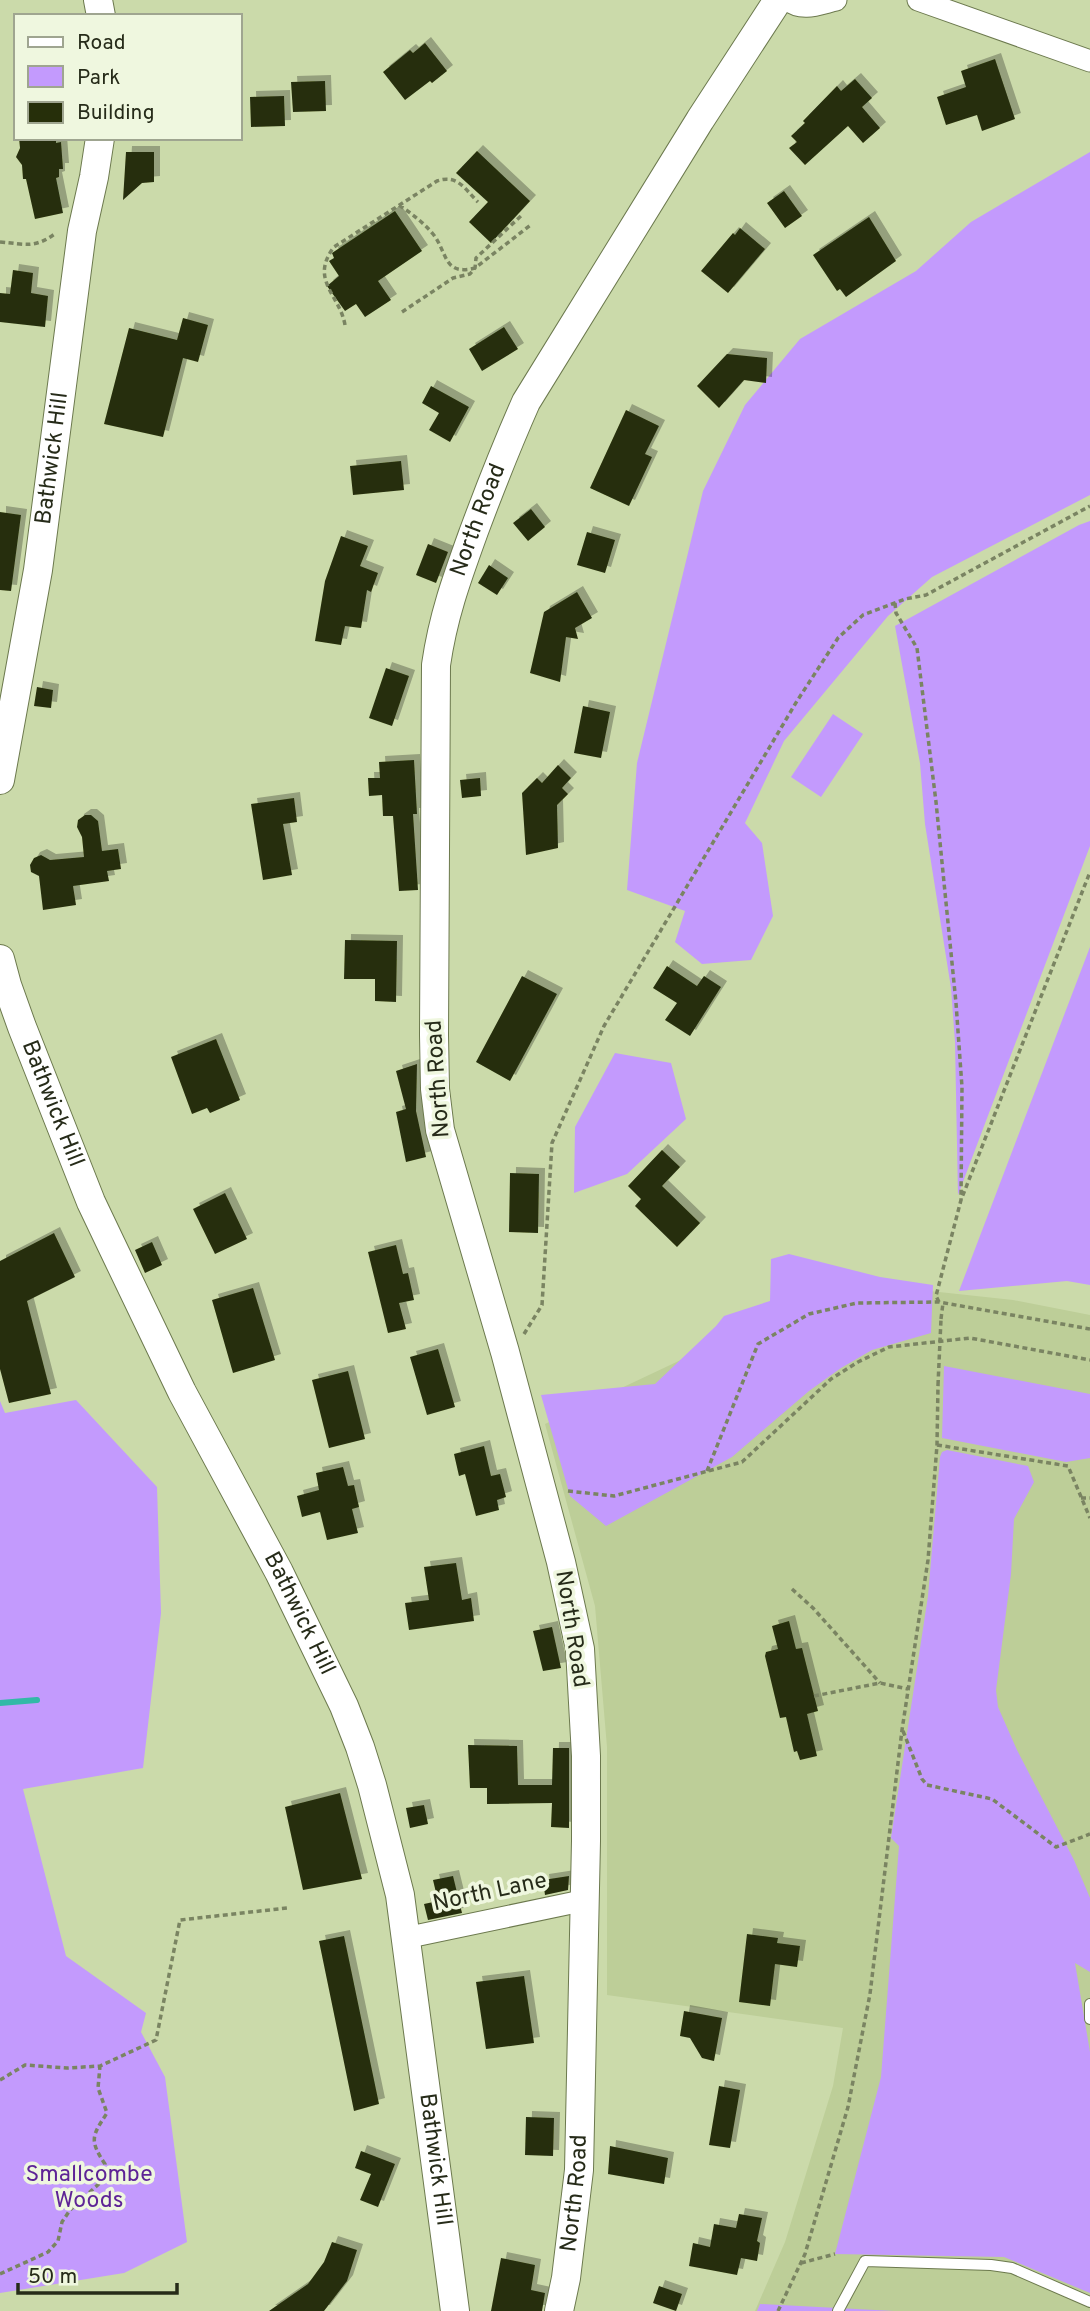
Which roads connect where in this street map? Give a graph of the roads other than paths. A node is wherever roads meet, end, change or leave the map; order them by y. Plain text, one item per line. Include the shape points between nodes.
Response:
1 (778, 0) edge
2 (788, 0) edge
3 (836, 0) edge
4 (918, 0) edge
5 (1090, 61) edge
6 (100, 140) edge
7 (0, 780) edge
8 (0, 959) edge
9 (586, 1900) junction
10 (405, 1938) junction
11 (1090, 2004) edge
12 (1090, 2019) edge
13 (1090, 2302) edge
14 (455, 2311) edge
15 (559, 2311) edge
16 (838, 2311) edge

1 - 9 street, North Road via 526,402 451,594 441,629 434,692 435,1089 440,1130 542,1489 580,1649
2 - 3 street via 805,7
4 - 5 street
6 - 7 street, Bathwick Hill via 82,232 38,570
8 - 10 street, Bathwick Hill via 22,1027 106,1234 344,1706 376,1797 400,1895
9 - 10 street, North Lane
9 - 15 street, North Road via 579,2170
10 - 14 street, Bathwick Hill
11 - 12 lane
13 - 16 lane via 1012,2268 865,2261

